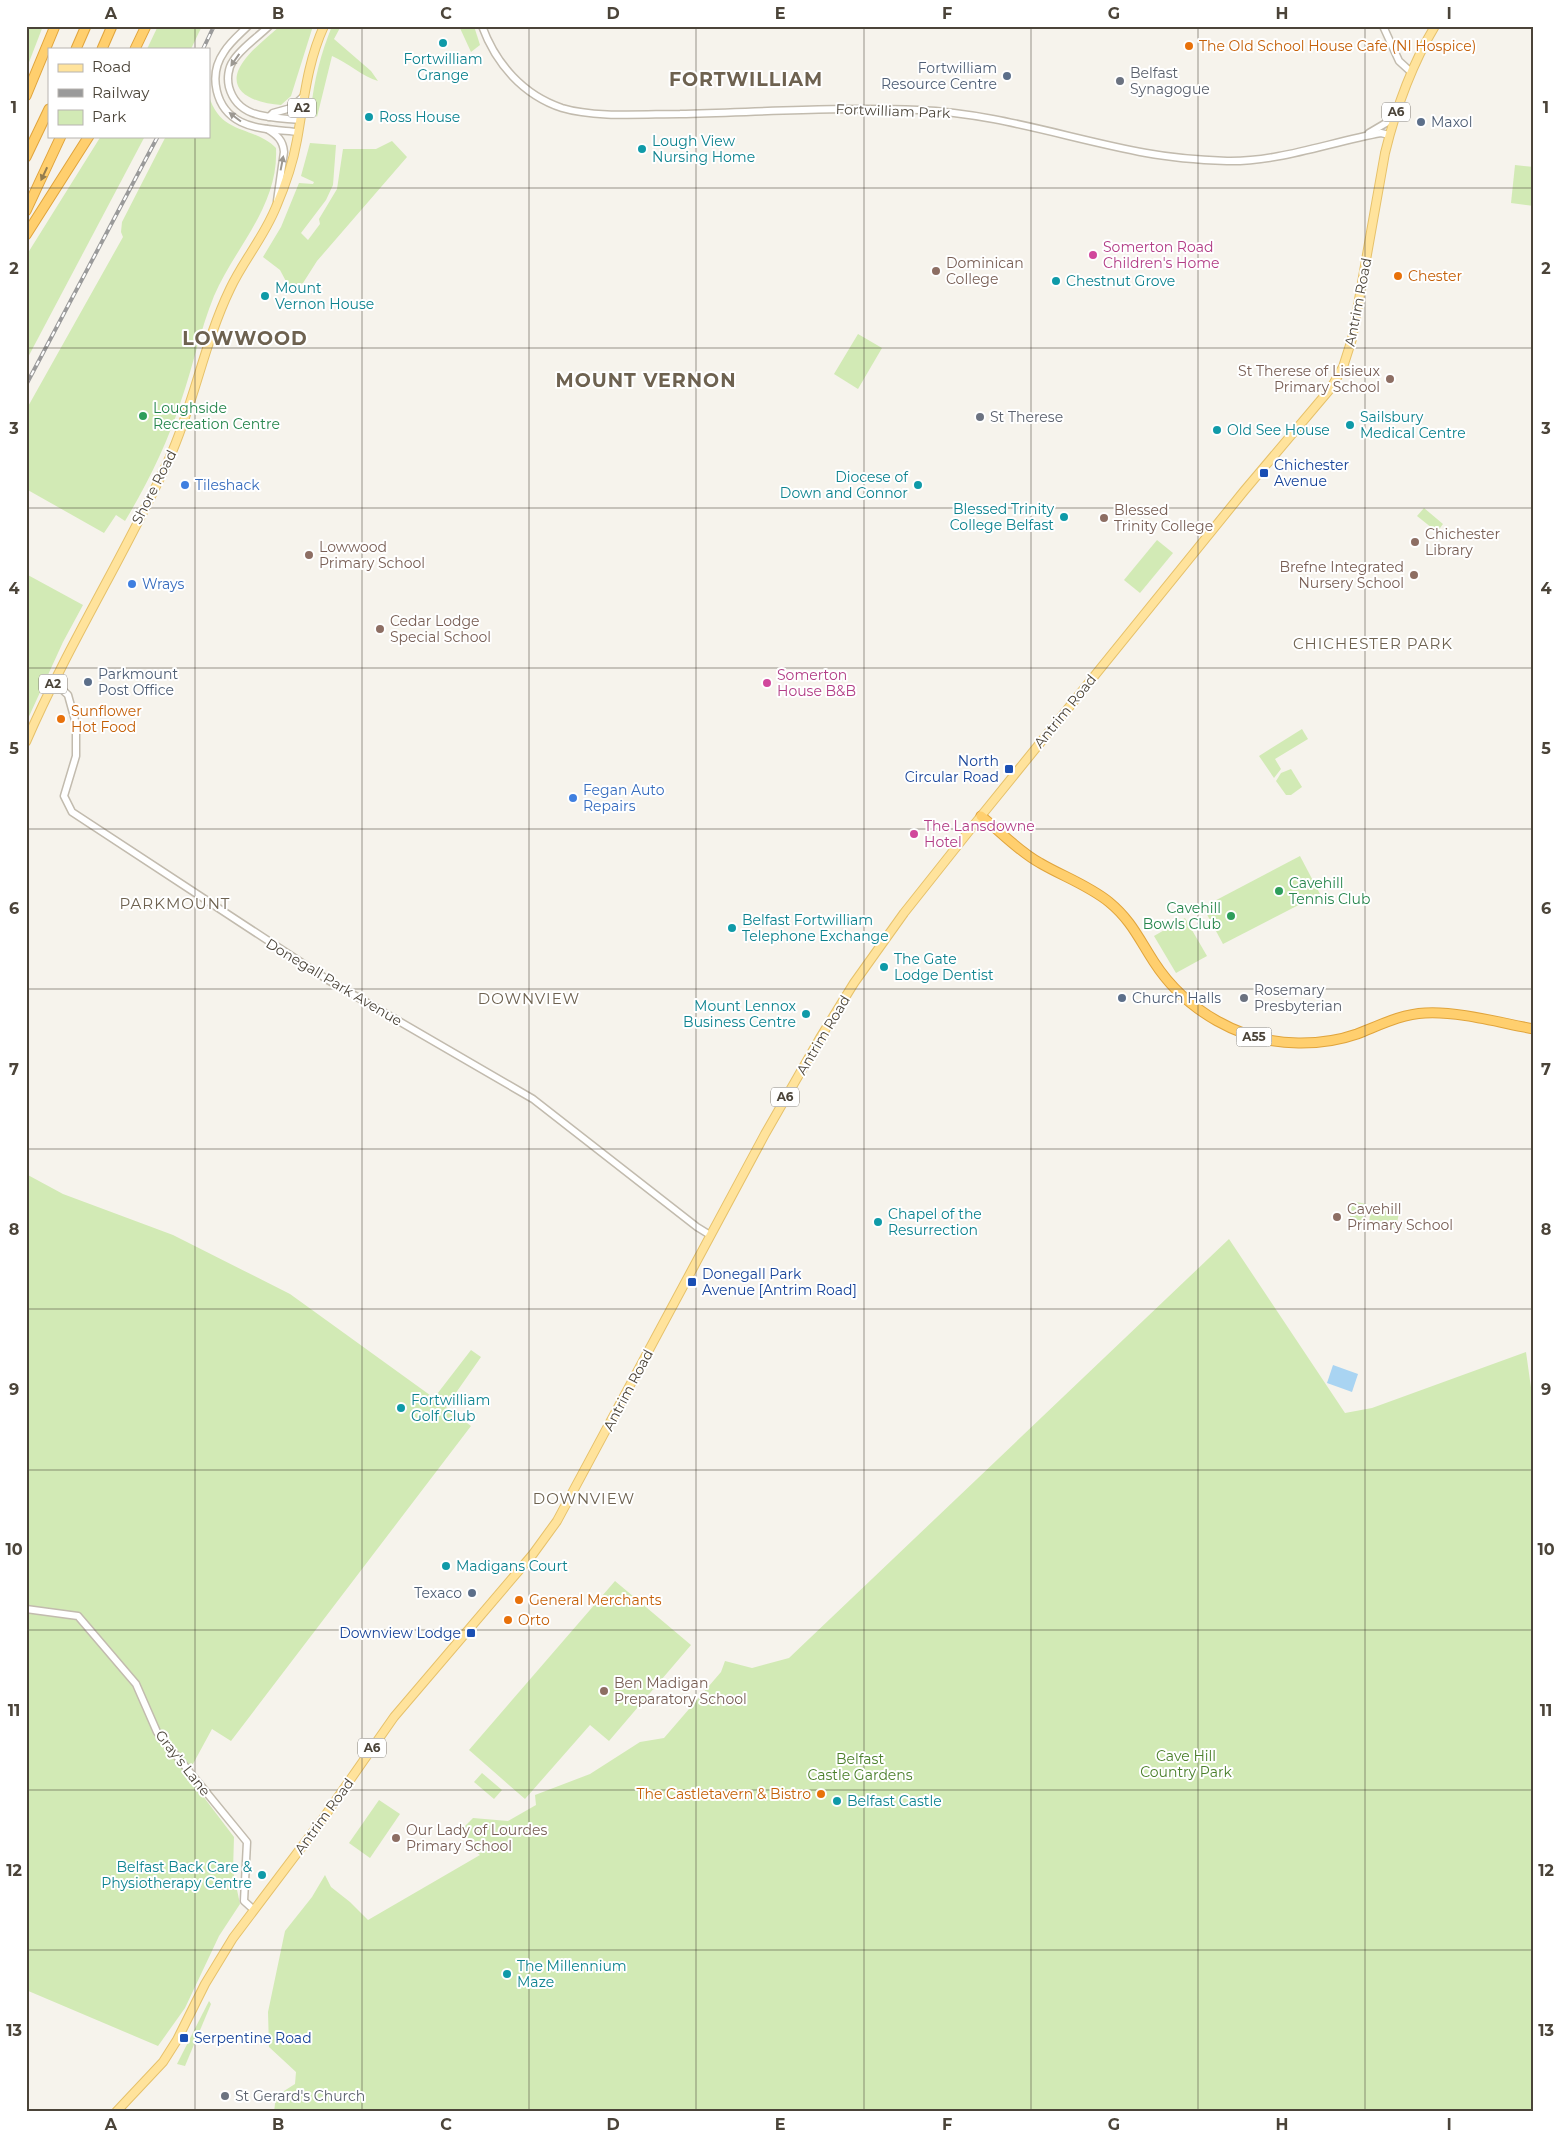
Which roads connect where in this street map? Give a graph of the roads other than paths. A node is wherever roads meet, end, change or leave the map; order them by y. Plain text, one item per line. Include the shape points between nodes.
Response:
1 (55, 26) edge
2 (86, 26) edge
3 (112, 26) edge
4 (146, 26) edge
5 (248, 26) edge
6 (269, 26) edge
7 (324, 26) edge
8 (482, 26) edge
9 (1383, 26) edge
10 (1435, 26) edge
11 (76, 48) edge
12 (102, 48) edge
13 (135, 48) edge
14 (1411, 72) junction
15 (26, 96) edge
16 (304, 96) junction
17 (48, 111) edge
18 (1396, 111) junction
19 (269, 116) junction
20 (300, 120) junction
21 (265, 128) junction
22 (298, 132) junction
23 (1389, 134) junction
24 (1366, 135) junction
25 (60, 138) edge
26 (88, 138) edge
27 (26, 157) edge
28 (276, 207) junction
29 (26, 211) edge
30 (26, 235) edge
31 (54, 682) junction
32 (26, 742) edge
33 (981, 816) junction
34 (1534, 1029) edge
35 (710, 1235) junction
36 (26, 1609) edge
37 (254, 1910) junction
38 (116, 2112) edge

1 - 15 highway
2 - 11 highway
3 - 12 highway
4 - 13 highway
21 -> 5 street via 230,115 215,87 216,71 225,50
6 -> 19 street via 234,60 228,84 242,108 250,113
7 - 16 main road, Shore Road / A2 via 313,52
8 - 24 street, Fortwilliam Park via 489,46 518,83 560,107 589,113 921,110 995,119 1147,153 1230,161 1265,158
9 - 14 street via 1399,61
10 - 14 main road, Antrim Road / A6
14 - 18 main road, Antrim Road / A6
16 - 19 street via 292,108
16 - 20 main road, Shore Road / A2
17 - 27 highway
18 - 23 main road, Antrim Road / A6
18 - 24 street, Fortwilliam Park via 1386,123
19 - 20 street
20 - 22 main road, Shore Road / A2
21 - 22 street
28 -> 21 street via 284,144
22 - 28 main road, Shore Road / A2
23 - 24 street, Fortwilliam Park
23 - 33 main road, Antrim Road / A6 via 1352,339 1336,381
25 -> 29 highway
26 - 30 highway
28 - 31 main road, Shore Road / A2 via 222,307 190,407 168,460
31 - 32 main road, Shore Road / A2
31 - 35 street, Donegall Park Avenue via 68,695 76,724 76,756 64,796 72,812 328,980 534,1100
33 - 34 highway, A55 via 1038,862 1109,902 1140,937 1170,984 1208,1016 1248,1035 1300,1043 1323,1041 1425,1013
33 - 35 main road, Antrim Road / A6 via 904,913 837,1010
35 - 37 main road, Antrim Road / A6 via 594,1456 544,1540 394,1717
36 - 37 street, Gray's Lane via 78,1616 136,1684 157,1732 247,1842 244,1902
37 - 38 main road, Antrim Road / A6 via 219,1960 163,2062

